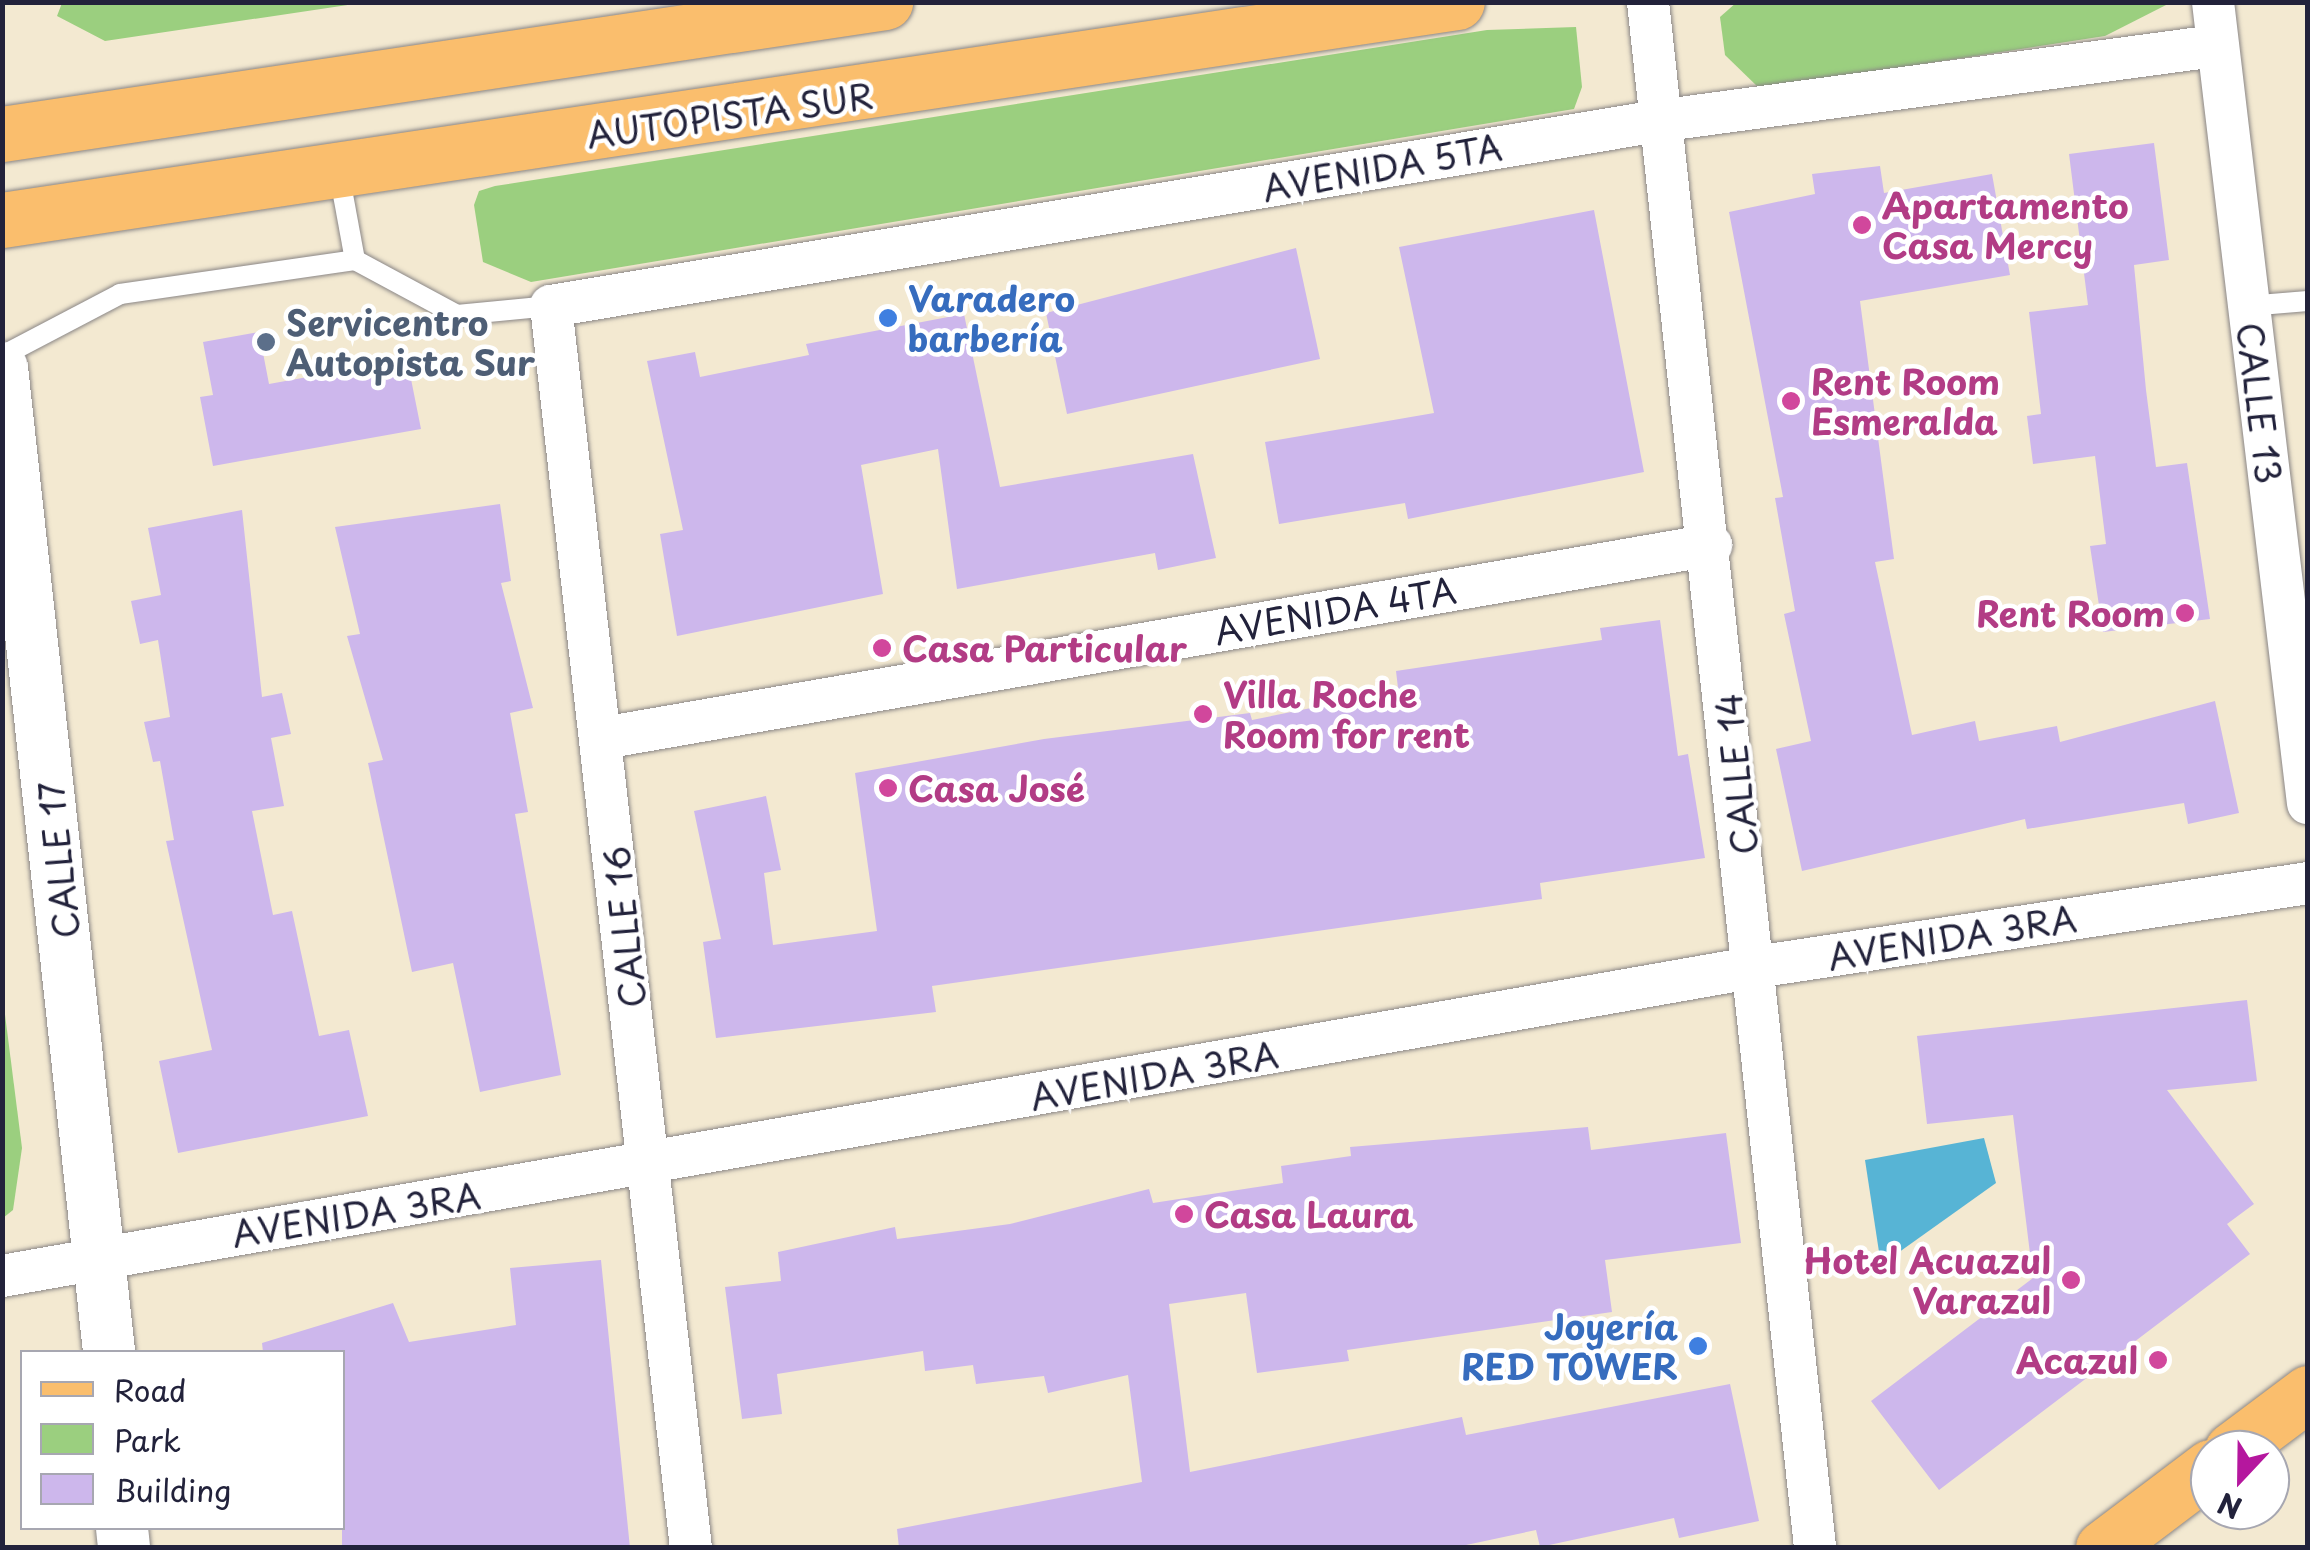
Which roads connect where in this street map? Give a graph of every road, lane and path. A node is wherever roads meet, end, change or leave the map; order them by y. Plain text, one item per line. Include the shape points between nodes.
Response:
1 (884, 2) edge
2 (1457, 2) edge
3 (1648, 2) edge
4 (2212, 2) edge
5 (2214, 46) junction
6 (1658, 121) junction
7 (2, 134) edge
8 (339, 170) junction
9 (2, 220) edge
10 (355, 260) junction
11 (2308, 301) edge
12 (552, 306) junction
13 (2248, 306) junction
14 (2, 356) edge
15 (2, 368) edge
16 (1711, 545) junction
17 (604, 738) junction
18 (2308, 804) edge
19 (2308, 883) edge
20 (1756, 967) junction
21 (650, 1166) junction
22 (102, 1256) junction
23 (2, 1276) edge
24 (109, 1350) edge
25 (2308, 1393) edge
26 (2259, 1430) edge
27 (2190, 1481) edge
28 (691, 1548) edge
29 (1815, 1548) edge
30 (2103, 1548) edge

1 - 7 main road
2 - 8 main road, AUTOPISTA SUR
3 - 6 street, CALLE 14
4 - 5 street, CALLE 13
5 - 6 street, AVENIDA 5TA
5 - 13 street, CALLE 13
6 - 12 street, AVENIDA 5TA
6 - 16 street, CALLE 14
8 - 9 main road, AUTOPISTA SUR
8 - 10 lane
10 - 12 lane via 457,315
10 - 14 lane via 120,294
11 - 13 lane
12 - 17 street, CALLE 16
13 - 18 street, CALLE 13
15 - 22 street, CALLE 17
16 - 17 street, AVENIDA 4TA
16 - 20 street, CALLE 14
17 - 21 street, CALLE 16
19 - 20 street, AVENIDA 3RA
20 - 21 street, AVENIDA 3RA
20 - 29 street, CALLE 14
21 - 22 street, AVENIDA 3RA
21 - 28 street, CALLE 16
22 - 23 street, AVENIDA 3RA
22 - 24 street, CALLE 17
25 - 26 main road
27 - 30 main road

